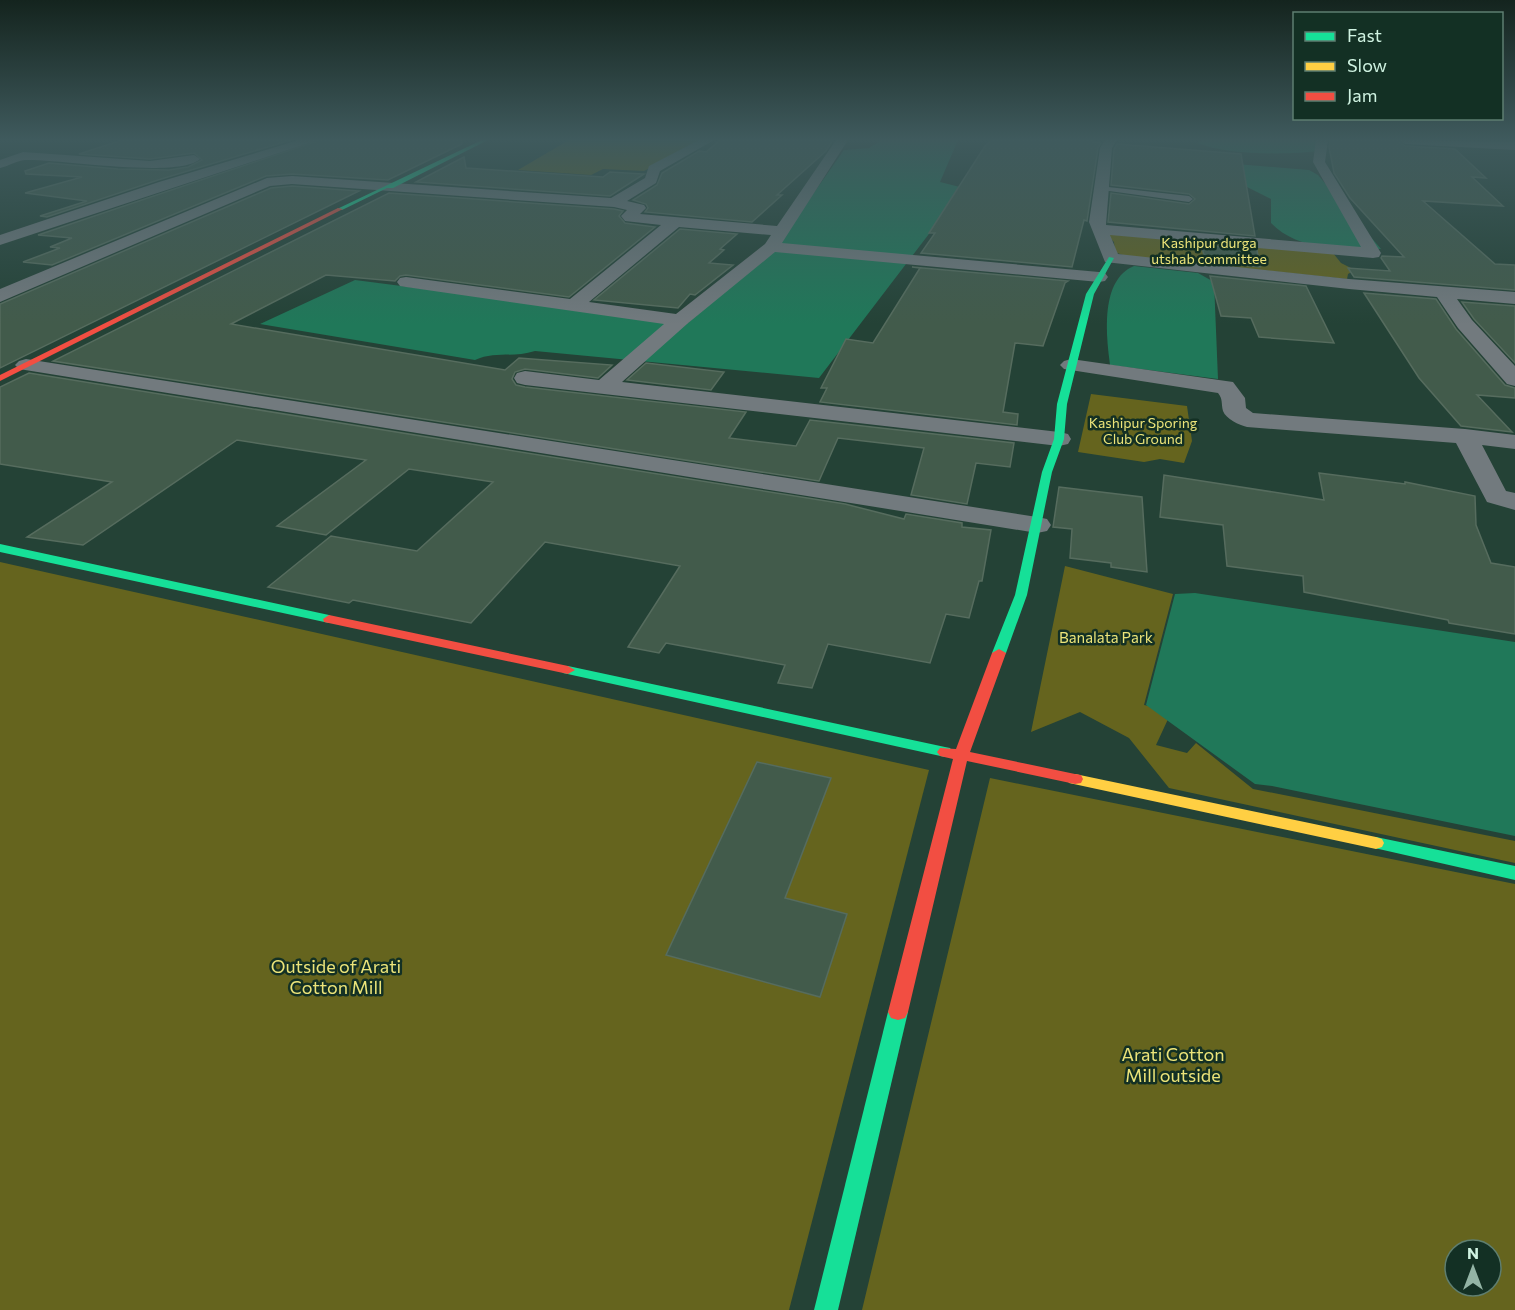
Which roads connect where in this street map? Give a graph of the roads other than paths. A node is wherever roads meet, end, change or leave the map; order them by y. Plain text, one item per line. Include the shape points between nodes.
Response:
1 (116, 201) edge
2 (222, 201) edge
3 (357, 201) edge
4 (589, 201) edge
5 (617, 201) edge
6 (802, 201) edge
7 (1100, 201) edge
8 (1342, 201) edge
9 (614, 203) junction
10 (675, 222) junction
11 (1100, 229) junction
12 (783, 231) junction
13 (0, 240) edge
14 (771, 247) junction
15 (1111, 258) junction
16 (1099, 277) junction
17 (406, 282) dead end
18 (1443, 292) junction
19 (0, 296) edge
20 (1515, 298) edge
21 (574, 305) junction
22 (680, 320) junction
23 (26, 365) junction
24 (1071, 365) junction
25 (0, 378) edge
26 (525, 378) dead end
27 (1515, 379) edge
28 (605, 386) junction
29 (1466, 436) junction
30 (1059, 439) junction
31 (1515, 442) edge
32 (1515, 502) edge
33 (1036, 525) junction
34 (0, 548) edge
35 (961, 755) junction
36 (1515, 873) edge
37 (826, 1310) edge

1 - 13 street
2 - 19 street
3 - 23 street
4 - 9 street
5 - 9 street
6 - 12 street
7 - 11 street via 1097,222
8 - 11 street via 1373,253
9 - 10 street via 639,208 630,218
10 - 12 street
10 - 21 street
11 - 15 street
12 - 14 street
14 - 16 street
14 - 22 street
15 - 16 street
15 - 18 street
16 - 24 street via 1090,294
17 - 21 street
18 - 20 street
18 - 27 street via 1465,324
21 - 22 street
22 - 28 street
23 - 25 street
23 - 33 street
24 - 29 street via 1225,387 1234,398 1235,411 1247,420
24 - 30 street
26 - 28 street
28 - 30 street
29 - 31 street
29 - 32 street via 1496,496
30 - 33 street via 1047,472
33 - 35 street via 1021,595
34 - 35 street
35 - 36 street
35 - 37 street

